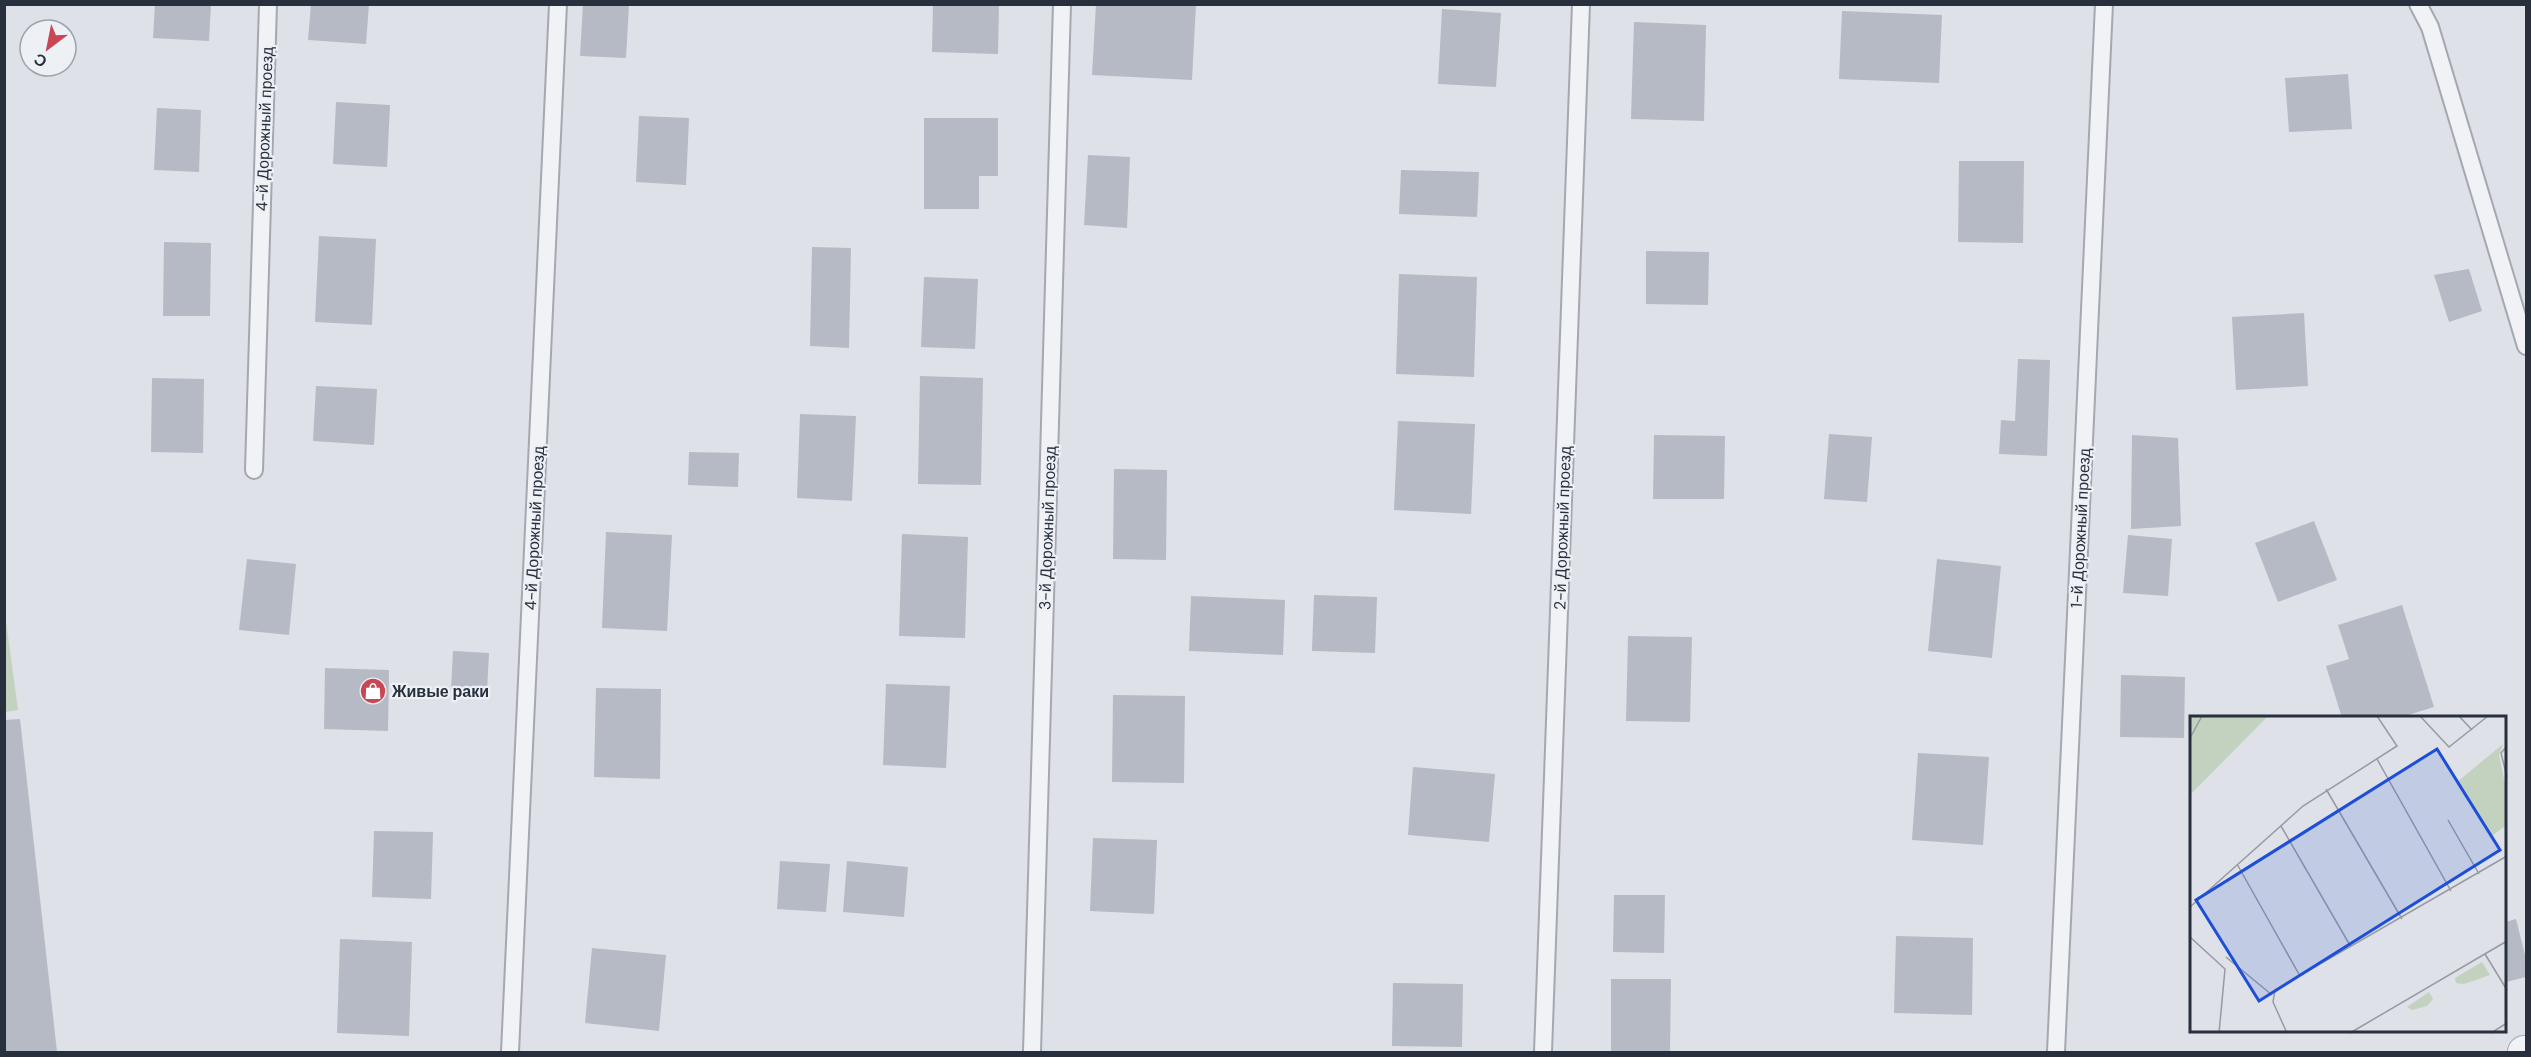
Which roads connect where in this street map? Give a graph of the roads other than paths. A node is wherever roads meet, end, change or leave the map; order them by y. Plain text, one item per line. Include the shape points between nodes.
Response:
1 (268, 4) edge
2 (558, 4) edge
3 (1062, 4) edge
4 (1581, 4) edge
5 (2104, 4) edge
6 (2418, 4) edge
7 (2526, 346) edge
8 (254, 470) dead end
9 (510, 1053) edge
10 (1032, 1053) edge
11 (1543, 1053) edge
12 (2056, 1053) edge

1 - 8 lane, 4-й Дорожный проезд
2 - 9 lane, 4-й Дорожный проезд
3 - 10 lane, 3-й Дорожный проезд
4 - 11 lane, 2-й Дорожный проезд
5 - 12 lane, 1-й Дорожный проезд
6 - 7 lane via 2430,27

